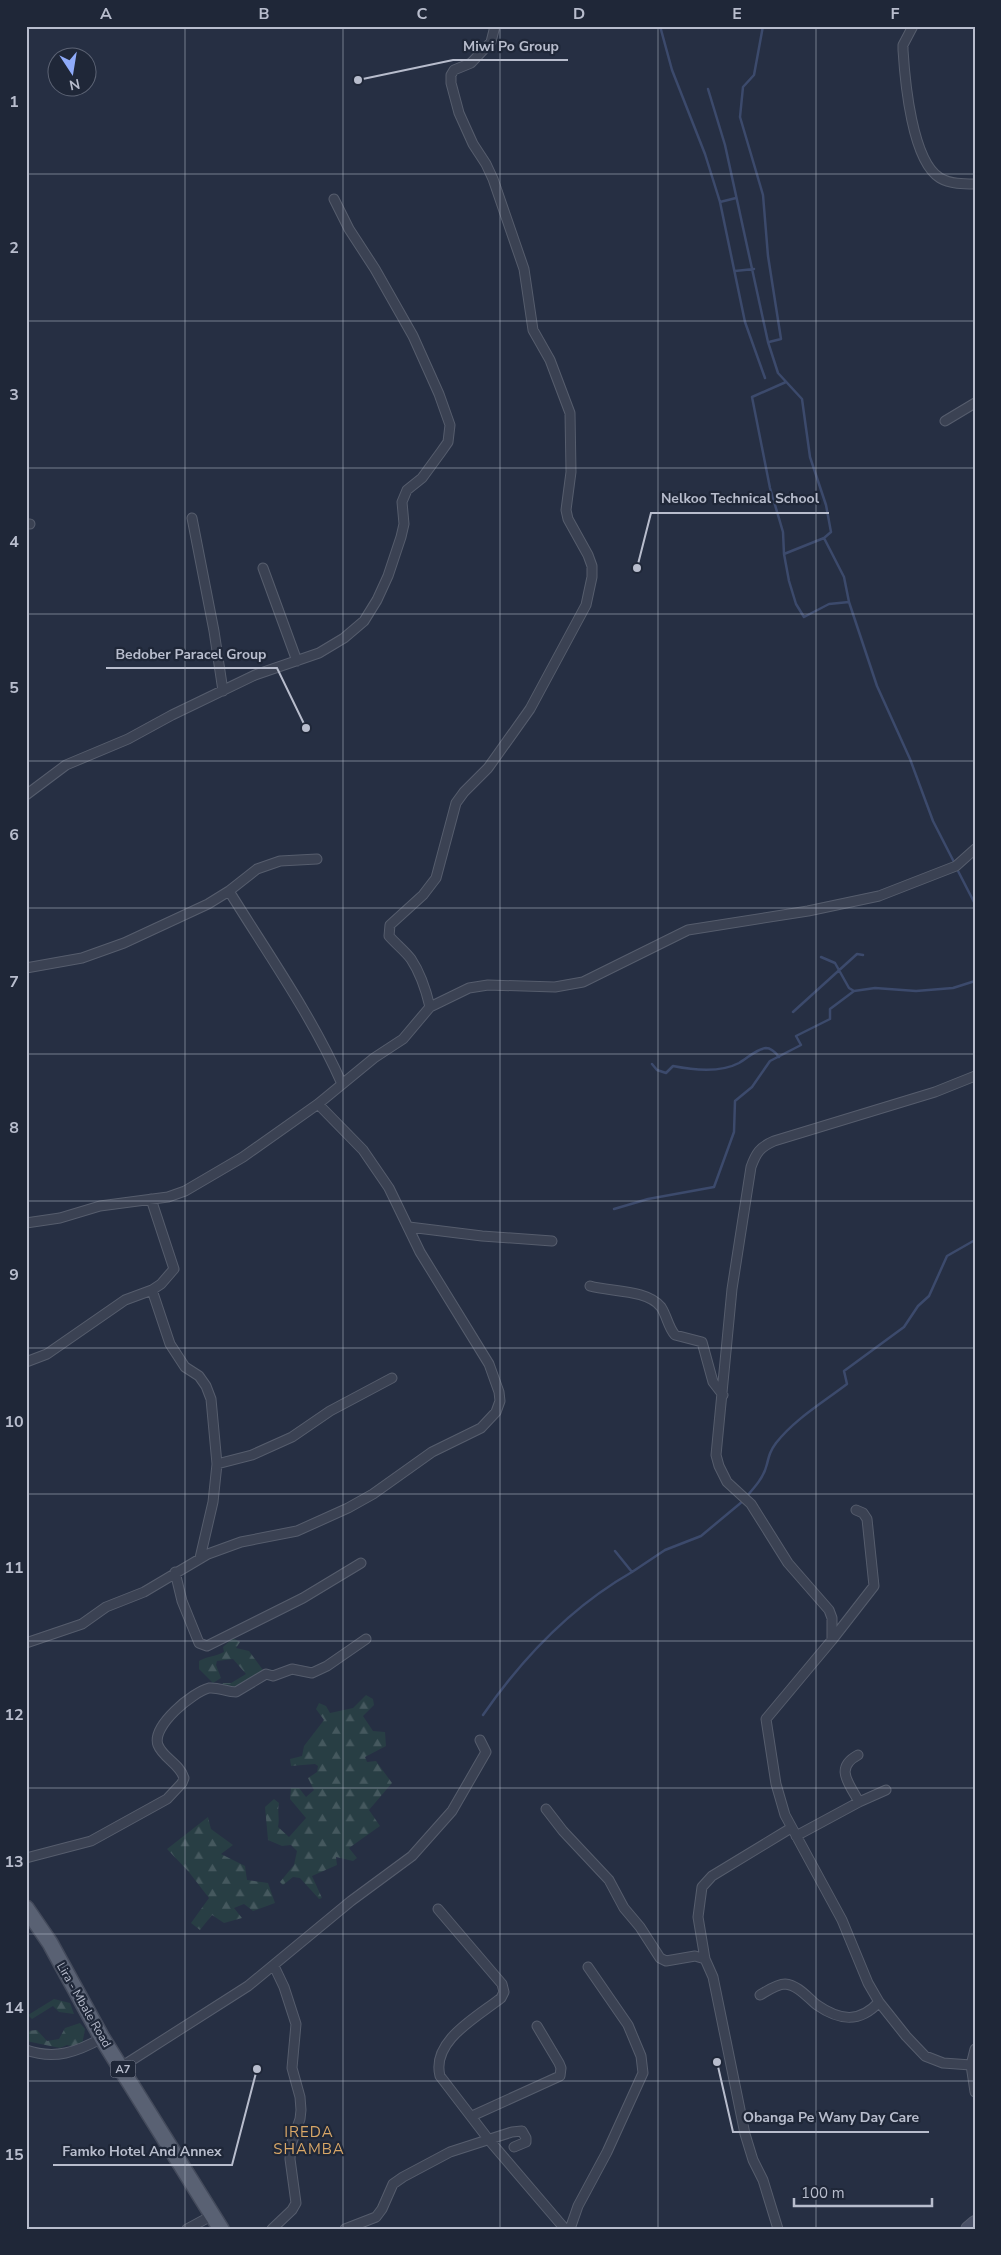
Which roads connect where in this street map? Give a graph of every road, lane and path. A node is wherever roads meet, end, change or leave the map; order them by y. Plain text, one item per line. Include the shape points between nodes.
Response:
1 (495, 26) edge
2 (912, 26) edge
3 (975, 184) edge
4 (334, 199) dead end
5 (975, 403) edge
6 (945, 421) dead end
7 (192, 518) dead end
8 (263, 568) dead end
9 (297, 662) junction
10 (223, 691) junction
11 (26, 794) edge
12 (975, 849) edge
13 (317, 859) dead end
14 (230, 891) junction
15 (26, 968) edge
16 (430, 1007) junction
17 (975, 1076) edge
18 (342, 1084) junction
19 (318, 1104) junction
20 (151, 1199) junction
21 (26, 1223) edge
22 (409, 1227) junction
23 (552, 1241) dead end
24 (590, 1286) dead end
25 (152, 1290) junction
26 (26, 1362) edge
27 (392, 1378) dead end
28 (723, 1395) junction
29 (217, 1464) junction
30 (856, 1510) dead end
31 (200, 1558) junction
32 (361, 1563) dead end
33 (174, 1572) junction
34 (366, 1639) dead end
35 (832, 1640) junction
36 (26, 1644) edge
37 (480, 1740) dead end
38 (858, 1754) dead end
39 (886, 1790) dead end
40 (859, 1802) junction
41 (546, 1809) dead end
42 (794, 1832) junction
43 (26, 1858) edge
44 (26, 1908) edge
45 (438, 1909) dead end
46 (705, 1959) junction
47 (274, 1966) junction
48 (588, 1967) dead end
49 (760, 1995) dead end
50 (879, 2002) junction
51 (537, 2026) dead end
52 (102, 2038) junction
53 (975, 2049) edge
54 (26, 2050) edge
55 (972, 2065) junction
56 (121, 2067) junction
57 (975, 2092) edge
58 (472, 2116) junction
59 (489, 2140) junction
60 (514, 2147) dead end
61 (213, 2215) junction
62 (975, 2223) edge
63 (187, 2229) edge
64 (221, 2229) edge
65 (272, 2229) edge
66 (346, 2229) edge
67 (565, 2229) edge
68 (570, 2229) edge
69 (778, 2229) edge
70 (968, 2229) edge

1 - 16 street via 491,42 471,63 454,70 451,83 459,113 493,179 524,269 533,330 550,360 570,413 571,472 566,510 588,555 592,577 586,605 530,709 488,768 456,803 436,878 423,896 390,925 390,936 418,971
2 - 3 street via 903,50 920,152 932,171 941,178
4 - 9 street via 413,336 445,410 450,433 448,442 432,465 407,490 402,502 404,524 401,537 388,576 364,621 320,653
5 - 6 street
7 - 10 street
8 - 9 street
9 - 10 street via 255,675
10 - 11 street via 128,739 66,765
12 - 16 street via 956,866 879,896 796,914 694,928 583,982 555,987 488,985 470,988
13 - 14 street via 280,861 257,869
14 - 15 street via 124,943 82,958
14 - 18 street via 304,1013
16 - 18 street via 403,1039
17 - 28 street via 774,1141 755,1154 732,1289
18 - 19 street
19 - 20 street via 243,1157 185,1191
19 - 22 street via 363,1150 389,1188
20 - 21 street via 120,1202 60,1218
20 - 25 street via 174,1269
22 - 23 street
22 - 31 street via 420,1252 496,1380 500,1401 493,1418 481,1428 432,1452 372,1494 340,1511 297,1531 241,1542
24 - 28 street via 641,1295 654,1301 664,1312 675,1335 702,1342 713,1382
25 - 26 street via 125,1300 47,1354
25 - 29 street via 170,1344 185,1366 199,1376 211,1399
27 - 29 street via 330,1411 292,1437 252,1455
28 - 35 street via 717,1449 719,1466 727,1482 751,1504 788,1563 829,1610
29 - 31 street via 213,1502
30 - 35 street via 863,1513 866,1520 874,1586
31 - 33 street
32 - 33 street via 303,1598 207,1646 199,1643
33 - 36 street via 144,1592 106,1607 77,1627
34 - 43 street via 312,1673 292,1669 273,1676 265,1674 236,1692 211,1688 187,1699 158,1737 161,1749 184,1778 167,1799 91,1840
35 - 42 street via 766,1719 776,1784
37 - 47 street via 486,1752 480,1766 452,1811 419,1848
38 - 40 street via 848,1760 844,1770
39 - 40 street
40 - 42 street
41 - 46 street via 609,1880 624,1908 660,1958 666,1961 695,1956
42 - 46 street via 735,1861 704,1883 698,1918
42 - 50 street via 842,1920
44 - 52 main road, Lira - Mbale Road / A7 via 50,1943
45 - 58 street via 504,1987 501,1998 449,2040 439,2060 440,2076
46 - 69 street via 713,1977 745,2134
47 - 56 street
47 - 65 street via 296,2024 292,2068 301,2110 291,2148 296,2203
48 - 68 street via 628,2025 641,2056 643,2073 578,2206
49 - 50 street via 787,1984 818,2005 842,2017 852,2018 866,2014
50 - 55 street via 925,2056 943,2063
51 - 58 street via 559,2063 560,2076
52 - 54 street via 73,2052 54,2055
52 - 56 main road, Lira - Mbale Road / A7
53 - 55 street
55 - 57 street
56 - 61 main road, Lira - Mbale Road / A7
58 - 59 street
59 - 60 street via 522,2131 526,2142
59 - 66 street via 442,2156 395,2181 376,2217
59 - 67 street
61 - 63 street
61 - 64 main road, Lira - Mbale Road / A7
62 - 70 street

